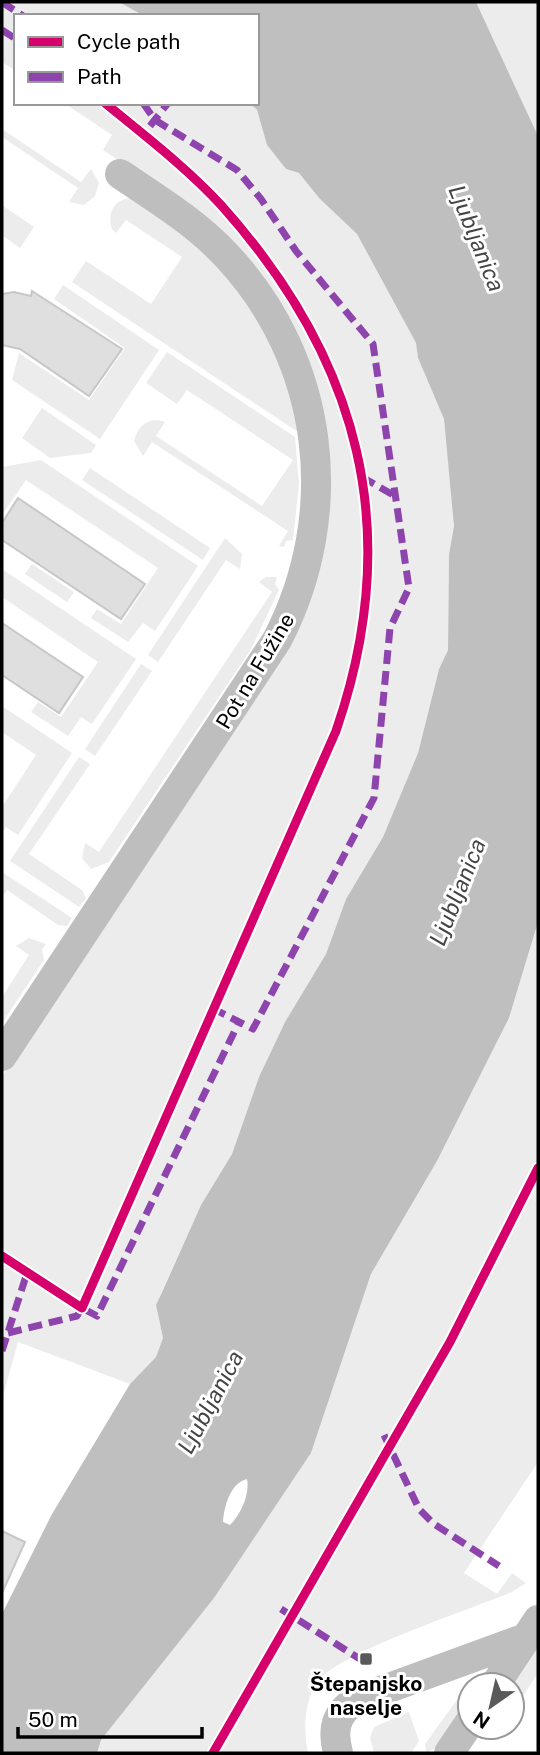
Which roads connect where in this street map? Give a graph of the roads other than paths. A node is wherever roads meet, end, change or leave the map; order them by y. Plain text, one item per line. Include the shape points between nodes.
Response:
1 (120, 174) dead end
2 (2, 1056) edge
3 (532, 1629) edge
4 (504, 1671) edge
5 (338, 1753) edge

1 - 2 street, Pot na Fužine via 206,235 243,274 270,312 292,355 308,402 317,466 315,523 307,569 277,640
3 - 4 street
3 - 5 street via 356,1700 335,1725

